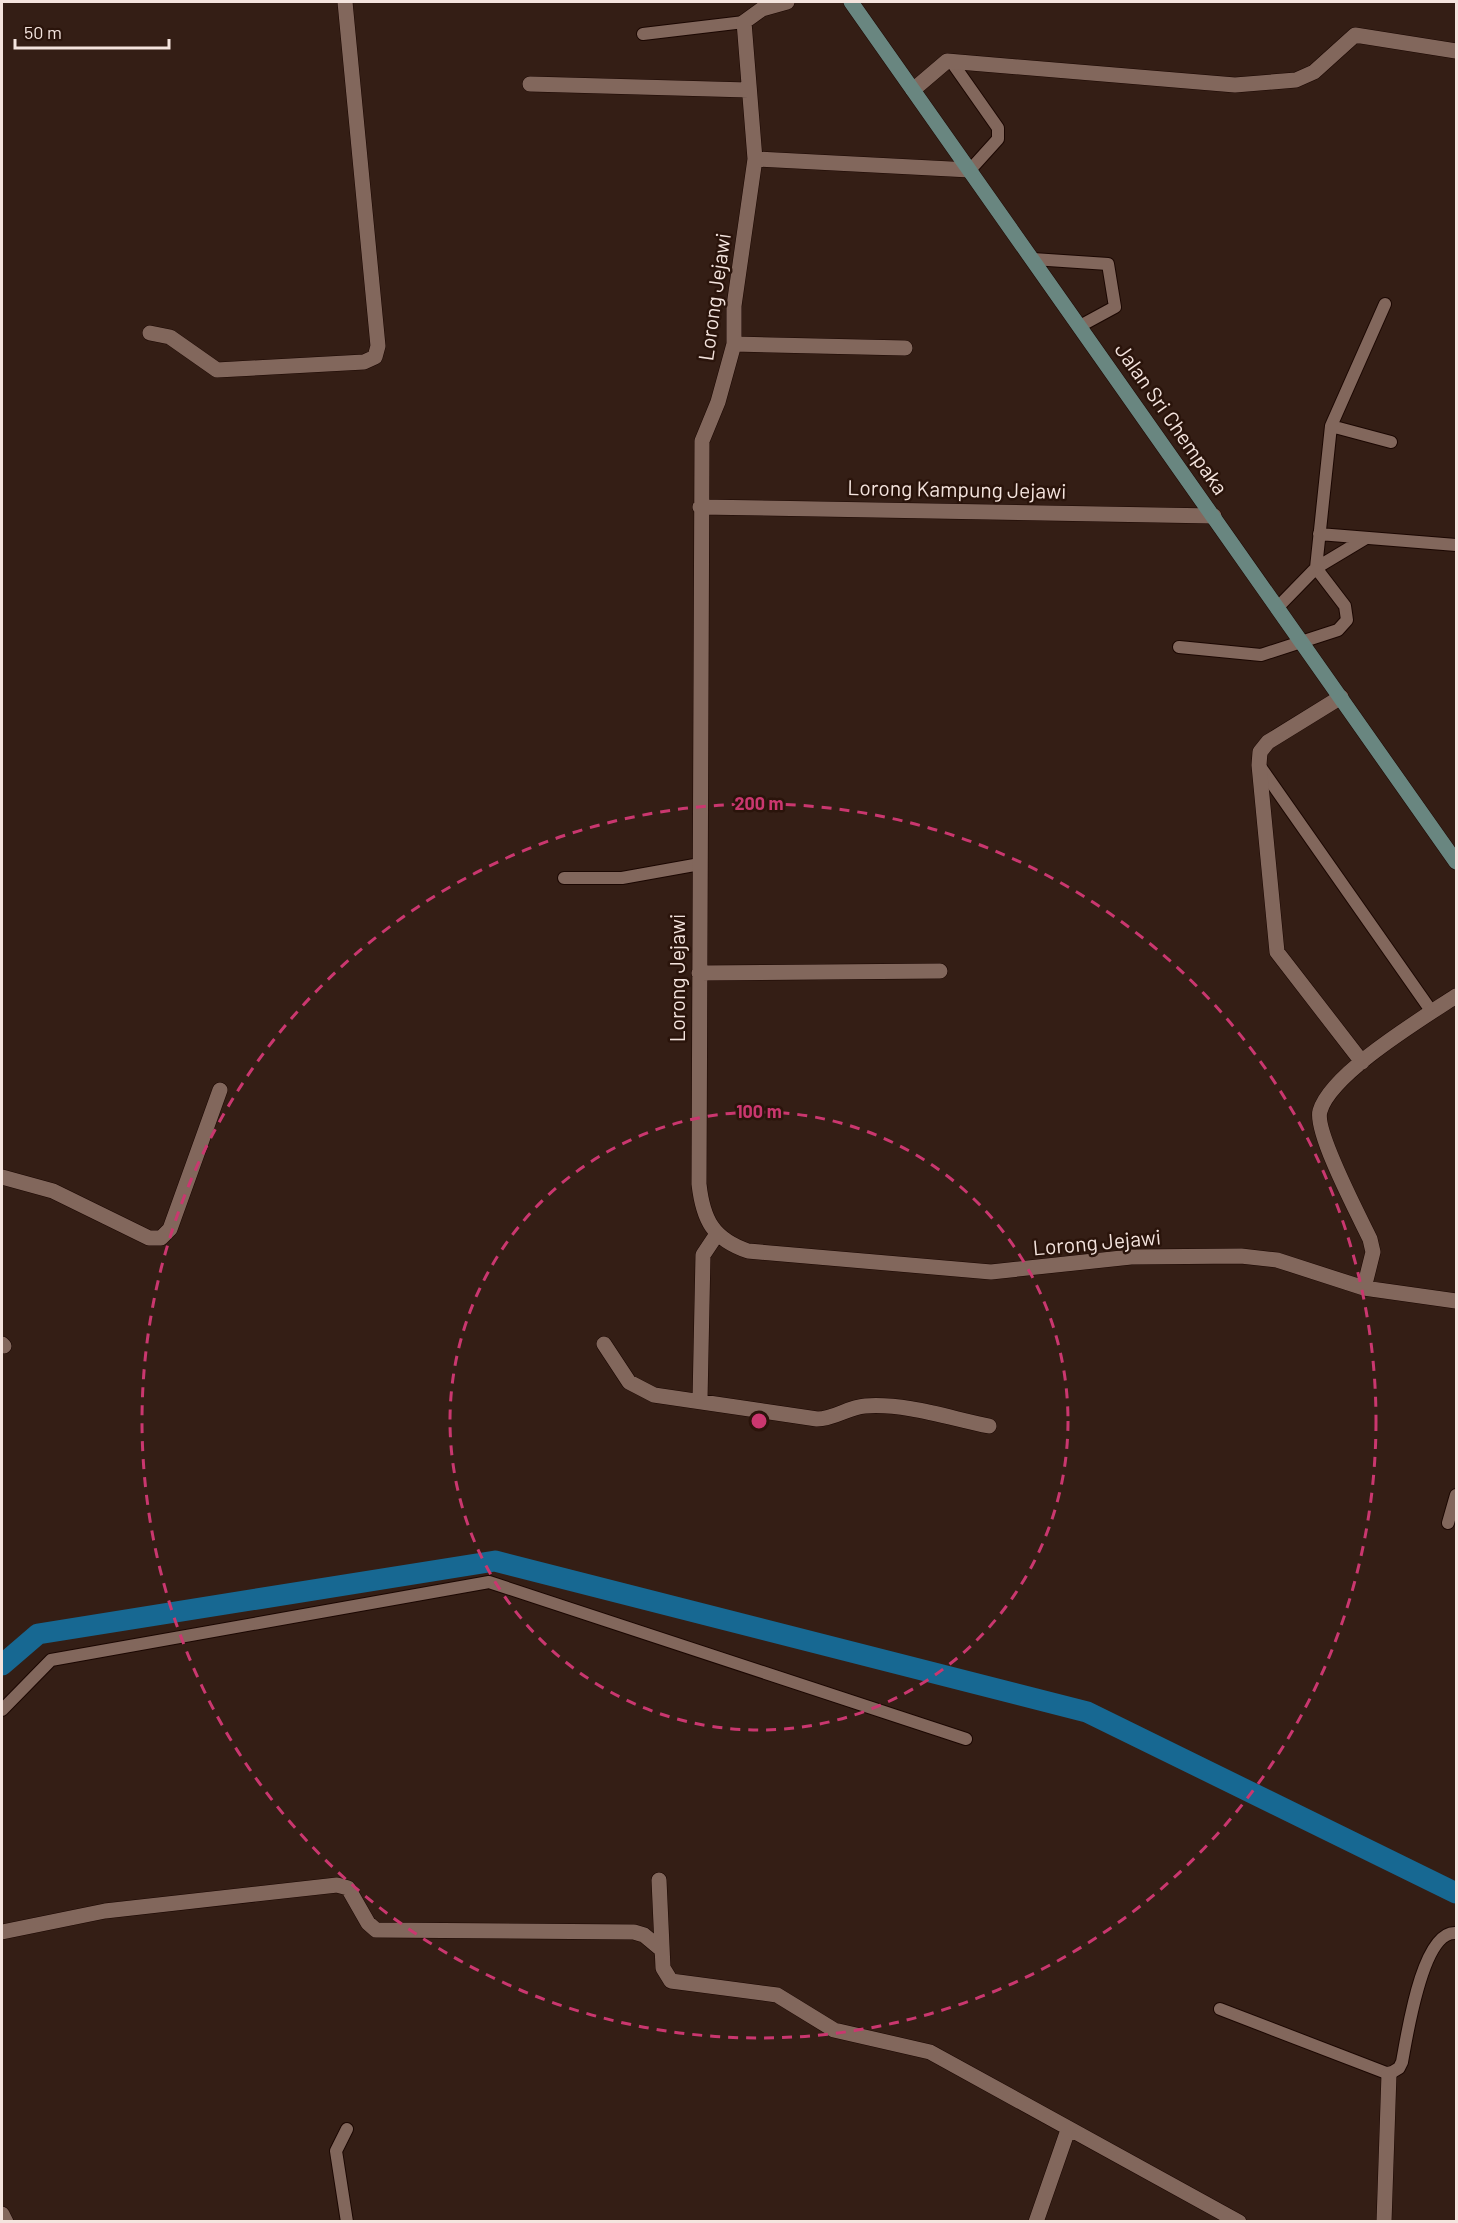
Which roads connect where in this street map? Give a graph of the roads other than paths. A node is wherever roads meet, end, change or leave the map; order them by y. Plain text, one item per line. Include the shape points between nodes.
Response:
1 (345, 2) edge
2 (787, 2) edge
3 (851, 2) edge
4 (744, 22) junction
5 (643, 34) dead end
6 (1456, 51) edge
7 (951, 61) junction
8 (530, 84) dead end
9 (748, 90) junction
10 (913, 90) junction
11 (755, 159) junction
12 (970, 170) junction
13 (1032, 259) junction
14 (1385, 304) dead end
15 (1080, 326) junction
16 (150, 333) dead end
17 (734, 344) junction
18 (905, 348) dead end
19 (1331, 426) junction
20 (1391, 442) dead end
21 (700, 507) junction
22 (1214, 516) junction
23 (1319, 534) junction
24 (1366, 538) junction
25 (1456, 545) edge
26 (1316, 568) junction
27 (1278, 607) junction
28 (1302, 641) junction
29 (1179, 648) dead end
30 (1341, 697) junction
31 (1259, 765) junction
32 (1456, 862) edge
33 (700, 864) junction
34 (564, 878) dead end
35 (940, 971) dead end
36 (699, 973) junction
37 (1456, 996) edge
38 (1432, 1012) junction
39 (1362, 1062) junction
40 (220, 1090) dead end
41 (2, 1177) edge
42 (717, 1234) junction
43 (1364, 1288) junction
44 (1456, 1301) edge
45 (604, 1344) dead end
46 (700, 1400) junction
47 (989, 1426) dead end
48 (1456, 1495) edge
49 (1448, 1523) dead end
50 (2, 1710) edge
51 (966, 1739) dead end
52 (659, 1880) dead end
53 (2, 1932) edge
54 (1456, 1934) edge
55 (662, 1950) junction
56 (1220, 2009) dead end
57 (1389, 2074) junction
58 (347, 2128) dead end
59 (1068, 2130) junction
60 (2, 2214) edge
61 (6, 2222) edge
62 (347, 2222) edge
63 (1036, 2222) edge
64 (1239, 2222) edge
65 (1384, 2222) edge

1 - 16 street via 378,346 375,357 364,362 217,370 170,338
2 - 4 street via 762,9
3 - 10 main road, Jalan Sri Chempaka
4 - 5 lane
4 - 9 street, Lorong Jejawi
6 - 7 street via 1355,35 1314,72 1296,80 1235,85
7 - 10 street via 943,63
7 - 12 lane via 998,128 998,139
8 - 9 street
9 - 11 street, Lorong Jejawi
10 - 12 main road, Jalan Sri Chempaka
11 - 12 street
11 - 17 street, Lorong Jejawi via 734,306
12 - 13 main road, Jalan Sri Chempaka
13 - 15 main road, Jalan Sri Chempaka
13 - 15 lane via 1108,264 1114,307
14 - 19 lane
15 - 22 main road, Jalan Sri Chempaka
17 - 18 street
17 - 21 street, Lorong Jejawi via 702,441
19 - 20 lane
19 - 23 lane
21 - 22 street, Lorong Kampung Jejawi
21 - 33 street, Lorong Jejawi
22 - 27 main road, Jalan Sri Chempaka
23 - 24 lane
23 - 26 lane
24 - 25 lane
24 - 26 lane
26 - 27 lane
26 - 28 lane via 1345,606 1347,620 1338,630
27 - 28 main road, Jalan Sri Chempaka
28 - 29 lane via 1261,656
28 - 30 main road, Jalan Sri Chempaka
30 - 31 street via 1268,742 1260,752
30 - 32 main road, Jalan Sri Chempaka
31 - 38 lane
31 - 39 street via 1277,952
33 - 34 lane via 622,878
33 - 36 street, Lorong Jejawi
35 - 36 street
36 - 42 street, Lorong Jejawi via 699,1184 701,1203
37 - 38 street
38 - 39 street
39 - 43 street via 1341,1078 1320,1111 1320,1127 1370,1239 1373,1252
40 - 41 street via 170,1229 161,1238 149,1238 53,1191
42 - 43 street, Lorong Jejawi via 748,1251 991,1272 1131,1257 1240,1256 1277,1260
42 - 46 street via 703,1254
43 - 44 street, Lorong Jejawi
45 - 46 street via 619,1370 640,1389 654,1395
46 - 47 street via 817,1419 835,1418 865,1406 899,1407
48 - 49 lane
50 - 51 lane via 51,1660 489,1582
52 - 55 street
53 - 55 street via 105,1911 337,1885 348,1888 376,1930 634,1932
54 - 57 lane via 1439,1939 1432,1953 1414,1996 1402,2062
55 - 59 street via 664,1974 671,1981 777,1995 834,2030 930,2052
56 - 57 lane
57 - 65 street
58 - 62 lane via 336,2151
59 - 63 street
59 - 64 street
60 - 61 street

